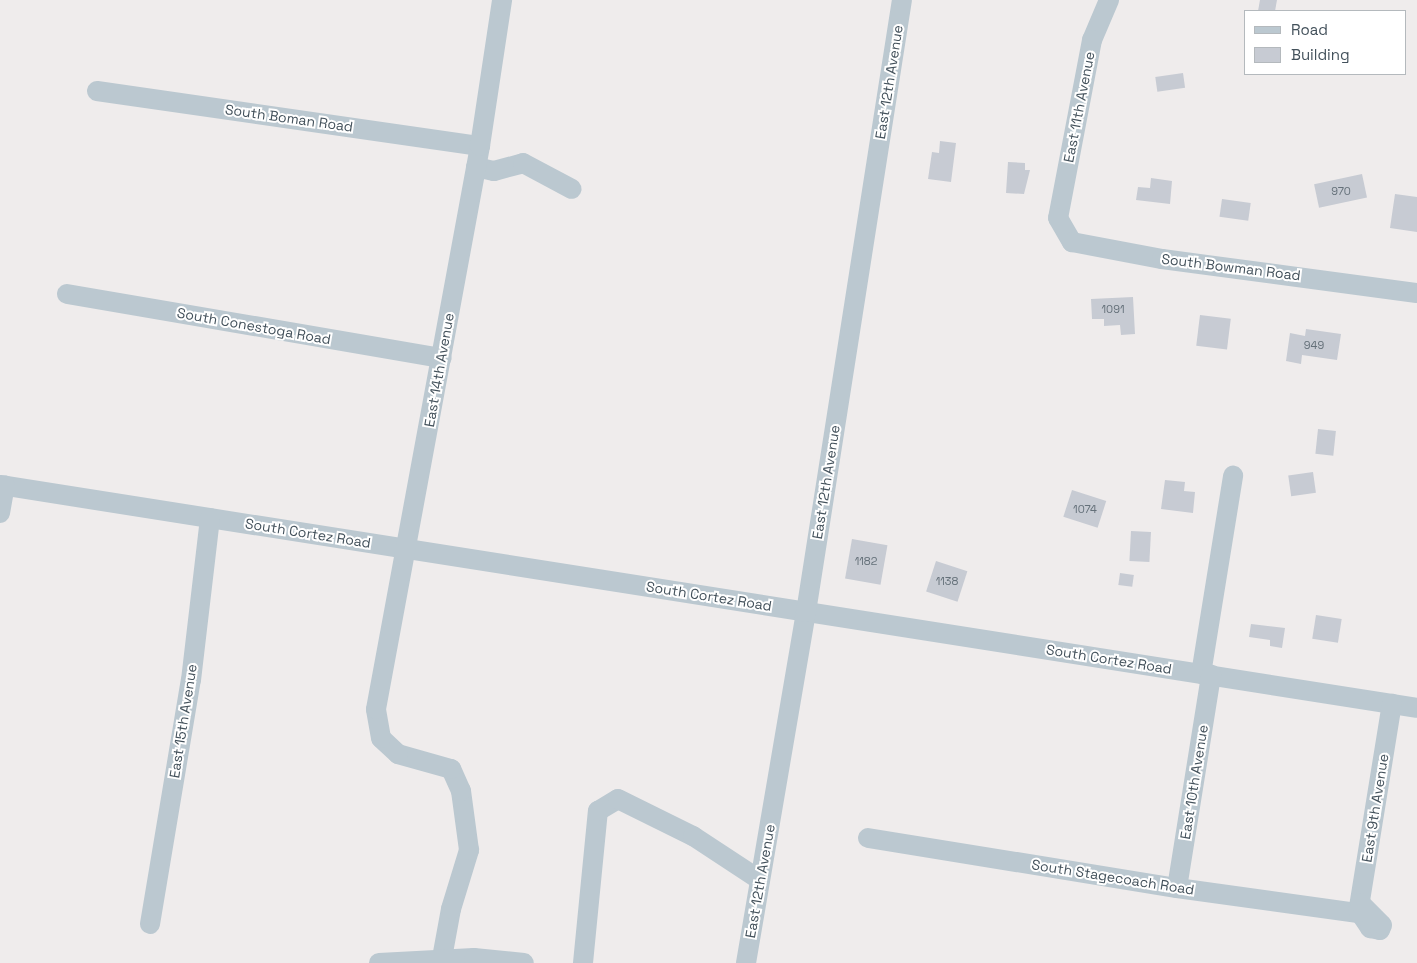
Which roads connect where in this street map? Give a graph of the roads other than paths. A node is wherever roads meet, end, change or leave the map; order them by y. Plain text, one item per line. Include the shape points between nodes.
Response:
1 (502, 0) edge
2 (902, 0) edge
3 (1109, 0) edge
4 (98, 91) dead end
5 (480, 146) junction
6 (476, 167) junction
7 (572, 189) dead end
8 (1058, 218) joint
9 (1417, 293) edge
10 (67, 294) dead end
11 (442, 358) junction
12 (1234, 476) dead end
13 (2, 485) edge
14 (0, 513) edge
15 (210, 518) junction
16 (406, 549) junction
17 (806, 612) junction
18 (1206, 674) junction
19 (1392, 704) junction
20 (1417, 708) edge
21 (868, 838) dead end
22 (760, 880) junction
23 (1177, 888) junction
24 (1358, 908) joint
25 (150, 924) dead end
26 (442, 958) junction
27 (463, 960) edge
28 (517, 962) edge
29 (380, 963) edge
30 (583, 963) edge
31 (746, 963) edge

1 - 5 street, East 14th Avenue
2 - 17 street, East 12th Avenue
3 - 8 street, East 11th Avenue via 1090,48
4 - 5 street, South Boman Road
5 - 6 street, East 14th Avenue
6 - 7 street via 494,171 523,163
6 - 11 street, East 14th Avenue
8 - 9 street, South Bowman Road via 1072,242 1162,259
10 - 11 street, South Conestoga Road
11 - 16 street, East 14th Avenue
12 - 18 street, East 10th Avenue
13 - 14 street
13 - 15 street, South Cortez Road
15 - 16 street, South Cortez Road
15 - 25 street, East 15th Avenue via 191,680
16 - 17 street, South Cortez Road
16 - 26 street, East 14th Avenue via 376,709 381,738 398,754 450,769 461,791 469,850 451,909
17 - 18 street, South Cortez Road
17 - 22 street, East 12th Avenue
18 - 19 street, South Cortez Road
18 - 23 street, East 10th Avenue
19 - 20 street, South Cortez Road
19 - 24 street, East 9th Avenue
21 - 23 street, South Stagecoach Road
22 - 30 street via 693,836 618,799 598,811
22 - 31 street, East 12th Avenue
23 - 24 street, South Stagecoach Road
26 - 27 street
26 - 29 street
27 - 28 street

